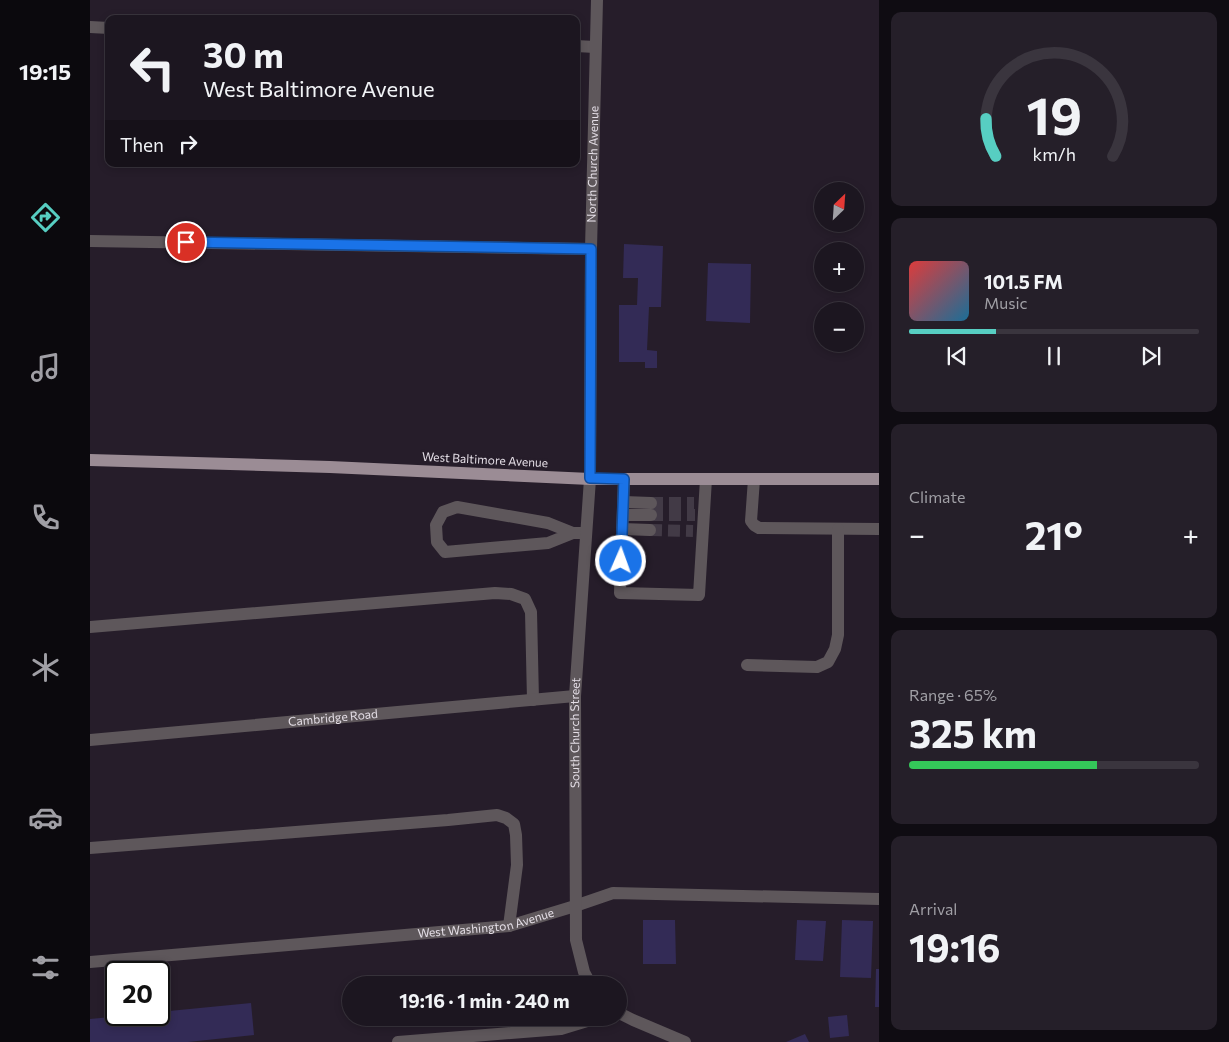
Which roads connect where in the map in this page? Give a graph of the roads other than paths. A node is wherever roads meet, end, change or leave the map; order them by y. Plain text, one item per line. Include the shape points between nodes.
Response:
1 (597, 0) edge
2 (90, 27) edge
3 (105, 28) edge
4 (580, 46) edge
5 (595, 47) junction
6 (90, 241) edge
7 (591, 249) junction
8 (90, 460) edge
9 (590, 478) junction
10 (624, 479) junction
11 (706, 479) junction
12 (754, 479) junction
13 (879, 479) edge
14 (624, 508) junction
15 (651, 509) tunnel mouth
16 (622, 529) junction
17 (838, 529) junction
18 (879, 529) edge
19 (650, 530) tunnel mouth
20 (580, 533) junction
21 (90, 627) edge
22 (747, 665) dead end
23 (575, 696) junction
24 (533, 700) junction
25 (90, 740) edge
26 (90, 848) edge
27 (879, 899) edge
28 (575, 906) junction
29 (509, 926) junction
30 (90, 962) edge
31 (586, 976) edge
32 (627, 1017) edge
33 (568, 1026) edge
34 (670, 1039) edge
35 (398, 1042) edge
36 (685, 1042) edge

1 - 5 street, North Church Avenue
2 - 3 street
4 - 5 street
5 - 7 street, North Church Avenue
6 - 7 street
7 - 9 street, North Church Avenue
8 - 9 main road, West Baltimore Avenue
9 - 10 main road, West Baltimore Avenue
9 - 20 street, South Church Street
10 - 11 main road, West Baltimore Avenue
10 - 14 street
11 - 12 main road, West Baltimore Avenue
11 - 16 street via 699,509 699,594 620,593
12 - 13 main road, West Baltimore Avenue
12 - 17 street via 751,521 759,528
14 - 15 street
14 - 16 street
16 - 19 street
17 - 18 street
17 - 22 street via 838,635 828,662 817,667
20 - 20 street via 548,523 457,507 443,512 436,525 437,542 445,552 548,543
20 - 23 street, South Church Street
21 - 24 street via 512,594 525,599 531,612
23 - 24 street, Cambridge Road
23 - 28 street, South Church Street
24 - 25 street, Cambridge Road
26 - 29 street via 497,815 514,824 516,835 517,865
27 - 28 street, West Washington Avenue via 613,893
28 - 29 street, West Washington Avenue
28 - 31 street, South Church Street via 576,940
29 - 30 street, West Washington Avenue
32 - 34 street
33 - 35 street
34 - 36 street

